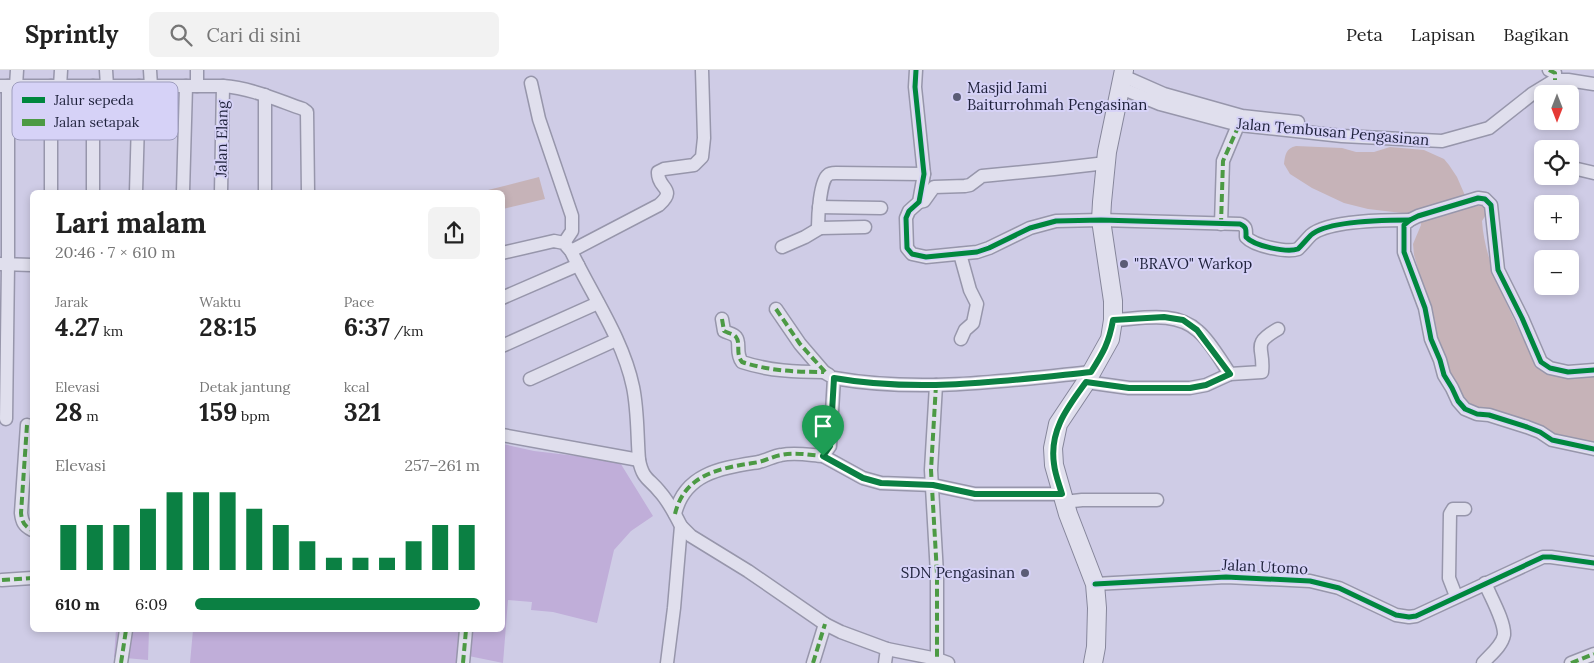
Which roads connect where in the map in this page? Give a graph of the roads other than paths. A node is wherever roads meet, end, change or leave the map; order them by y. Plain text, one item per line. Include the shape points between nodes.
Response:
1 (16, 70) edge
2 (150, 70) edge
3 (197, 70) edge
4 (702, 70) edge
5 (916, 70) edge
6 (1553, 74) edge
7 (1122, 78) edge
8 (1594, 79) edge
9 (146, 82) edge
10 (531, 83) dead end
11 (1594, 84) edge
12 (8, 86) edge
13 (178, 86) edge
14 (192, 86) junction
15 (223, 86) junction
16 (265, 96) junction
17 (1240, 121) junction
18 (53, 140) edge
19 (93, 140) edge
20 (140, 140) edge
21 (1106, 163) junction
22 (1579, 169) edge
23 (1594, 173) edge
24 (924, 174) junction
25 (51, 190) edge
26 (93, 190) edge
27 (136, 190) edge
28 (183, 190) edge
29 (221, 190) edge
30 (265, 190) edge
31 (308, 190) edge
32 (919, 202) junction
33 (819, 207) junction
34 (881, 208) dead end
35 (1414, 218) junction
36 (1101, 220) junction
37 (1221, 224) junction
38 (865, 227) dead end
39 (820, 228) junction
40 (568, 247) junction
41 (782, 247) dead end
42 (505, 252) edge
43 (960, 254) junction
44 (4, 264) edge
45 (30, 265) edge
46 (578, 265) junction
47 (505, 297) edge
48 (598, 303) junction
49 (776, 309) dead end
50 (722, 318) dead end
51 (1113, 320) junction
52 (1278, 329) dead end
53 (961, 339) dead end
54 (616, 340) junction
55 (505, 345) edge
56 (1594, 370) edge
57 (1230, 374) junction
58 (829, 375) junction
59 (1088, 377) junction
60 (530, 379) dead end
61 (936, 385) junction
62 (3, 418) edge
63 (30, 426) edge
64 (505, 436) edge
65 (1594, 449) edge
66 (823, 456) junction
67 (639, 460) junction
68 (933, 485) junction
69 (1063, 498) junction
70 (1157, 500) dead end
71 (1465, 509) dead end
72 (676, 517) junction
73 (30, 529) edge
74 (1594, 563) edge
75 (30, 578) edge
76 (2, 580) dead end
77 (1485, 583) junction
78 (1095, 584) junction
79 (1456, 596) junction
80 (825, 624) junction
81 (126, 632) edge
82 (466, 632) edge
83 (887, 649) junction
84 (1594, 654) edge
85 (943, 661) edge
86 (121, 663) edge
87 (463, 663) edge
88 (667, 663) edge
89 (813, 663) edge
90 (885, 663) edge
91 (1093, 663) edge
92 (1483, 663) edge
93 (1571, 663) edge

1 - 12 street
2 - 9 street
3 - 14 street
4 - 40 street via 704,138 699,161 658,172 658,178 668,193 659,206
5 - 24 street
6 - 8 street
6 - 11 street
6 - 17 street, Jalan Tembusan Pengasinan via 1489,128 1442,137 1342,136
7 - 17 street, Jalan Tembusan Pengasinan via 1160,104
7 - 21 main road
10 - 40 street via 539,119 572,216
12 - 44 street
13 - 14 street
14 - 15 street
14 - 28 street
15 - 16 street via 240,87
15 - 29 street, Jalan Elang
16 - 30 street
16 - 31 street via 307,112
17 - 37 street via 1223,161
18 - 25 street
19 - 26 street
20 - 27 street
21 - 32 street via 982,176 970,185 934,187 924,201
21 - 36 main road
22 - 23 street
24 - 32 street
24 - 33 street via 829,173
32 - 43 street via 906,218 909,252 926,257
33 - 34 street
33 - 39 street
35 - 37 street via 1332,226 1312,234 1295,250 1251,242 1246,238 1244,226
35 - 56 street via 1485,198 1491,204 1498,270 1541,362 1550,368 1568,372
35 - 65 street via 1404,226 1404,252 1425,308 1431,339 1444,375 1465,410 1527,427 1552,440
36 - 37 street
36 - 43 street via 1056,221 1030,228 989,248
36 - 51 main road
38 - 39 street
39 - 41 street
40 - 42 street via 554,241
40 - 46 street
43 - 53 street via 977,304 973,323
44 - 45 street
44 - 62 street
46 - 47 street
46 - 48 street
48 - 54 street
48 - 55 street
49 - 58 street via 800,344
50 - 58 street via 724,332 737,338 737,352 742,362 777,370
51 - 57 street via 1164,317 1183,320 1201,333
51 - 59 main road via 1106,349
52 - 57 street via 1261,341 1262,372
54 - 60 street
54 - 67 street via 633,388
57 - 59 street via 1190,388 1129,388
58 - 61 street via 870,382
58 - 66 street via 830,446
59 - 61 street
59 - 69 main road via 1067,408 1055,434 1054,465
61 - 68 street
62 - 63 street
63 - 73 street via 20,513 23,523
64 - 67 street
66 - 68 street via 863,478 881,483
66 - 72 street via 780,455 723,468 700,478 678,503
67 - 72 street via 644,477 660,492
68 - 69 street via 975,494
68 - 85 street
69 - 70 street
69 - 78 main road
71 - 79 street via 1453,510 1450,514 1449,578
72 - 80 street via 691,536
72 - 88 street via 674,608
74 - 77 street, Jalan Utomo via 1543,558
75 - 76 street
77 - 79 street, Jalan Utomo
77 - 92 street via 1504,635
78 - 79 street, Jalan Utomo via 1226,576 1310,581 1339,588 1396,615 1408,617
78 - 91 main road via 1097,608
80 - 83 street
80 - 89 street
81 - 86 street
82 - 87 street
83 - 85 street
83 - 90 street
84 - 93 street

